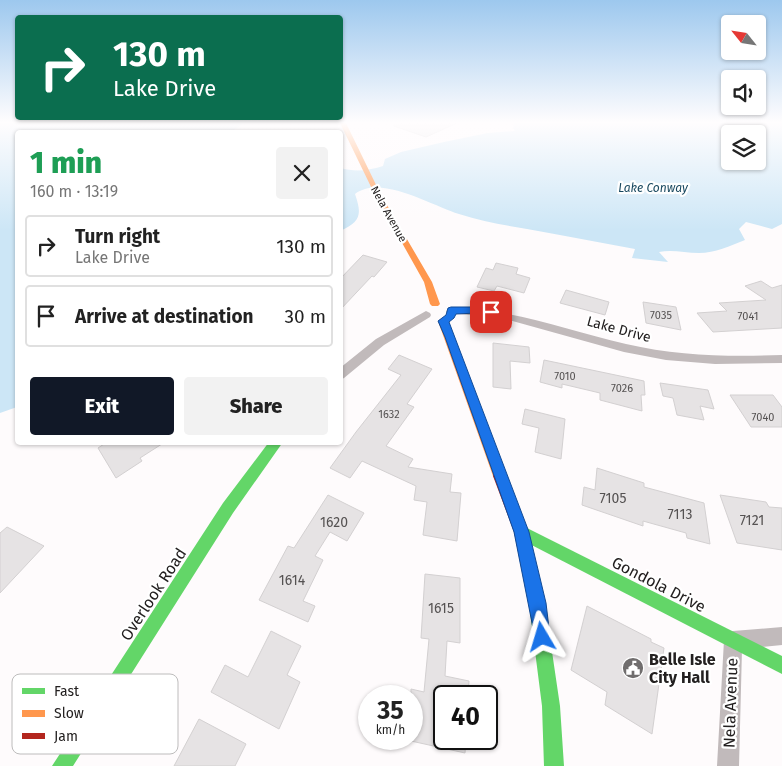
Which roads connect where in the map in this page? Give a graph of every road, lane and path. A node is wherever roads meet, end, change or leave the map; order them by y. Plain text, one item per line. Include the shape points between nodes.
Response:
1 (360, 159) edge
2 (434, 304) junction
3 (451, 311) junction
4 (426, 315) junction
5 (443, 321) junction
6 (782, 359) edge
7 (343, 373) edge
8 (276, 445) edge
9 (521, 532) junction
10 (782, 636) edge
11 (732, 640) junction
12 (782, 665) edge
13 (121, 674) edge
14 (70, 754) edge
15 (62, 766) edge
16 (554, 766) edge
17 (728, 766) edge

1 - 2 street, Nela Avenue via 428,282
2 - 3 street via 443,305
2 - 4 street via 426,310
3 - 5 street via 451,316
3 - 6 street, Lake Drive via 477,310 518,318 648,353 699,361
4 - 5 street via 432,320
4 - 7 street via 380,342
5 - 9 street
8 - 13 street, Overlook Road via 228,508
9 - 11 street, Gondola Drive
9 - 16 street via 537,603 551,706
10 - 11 street
11 - 12 street, Gondola Drive
11 - 17 street, Nela Avenue
14 - 15 street, Overlook Road

